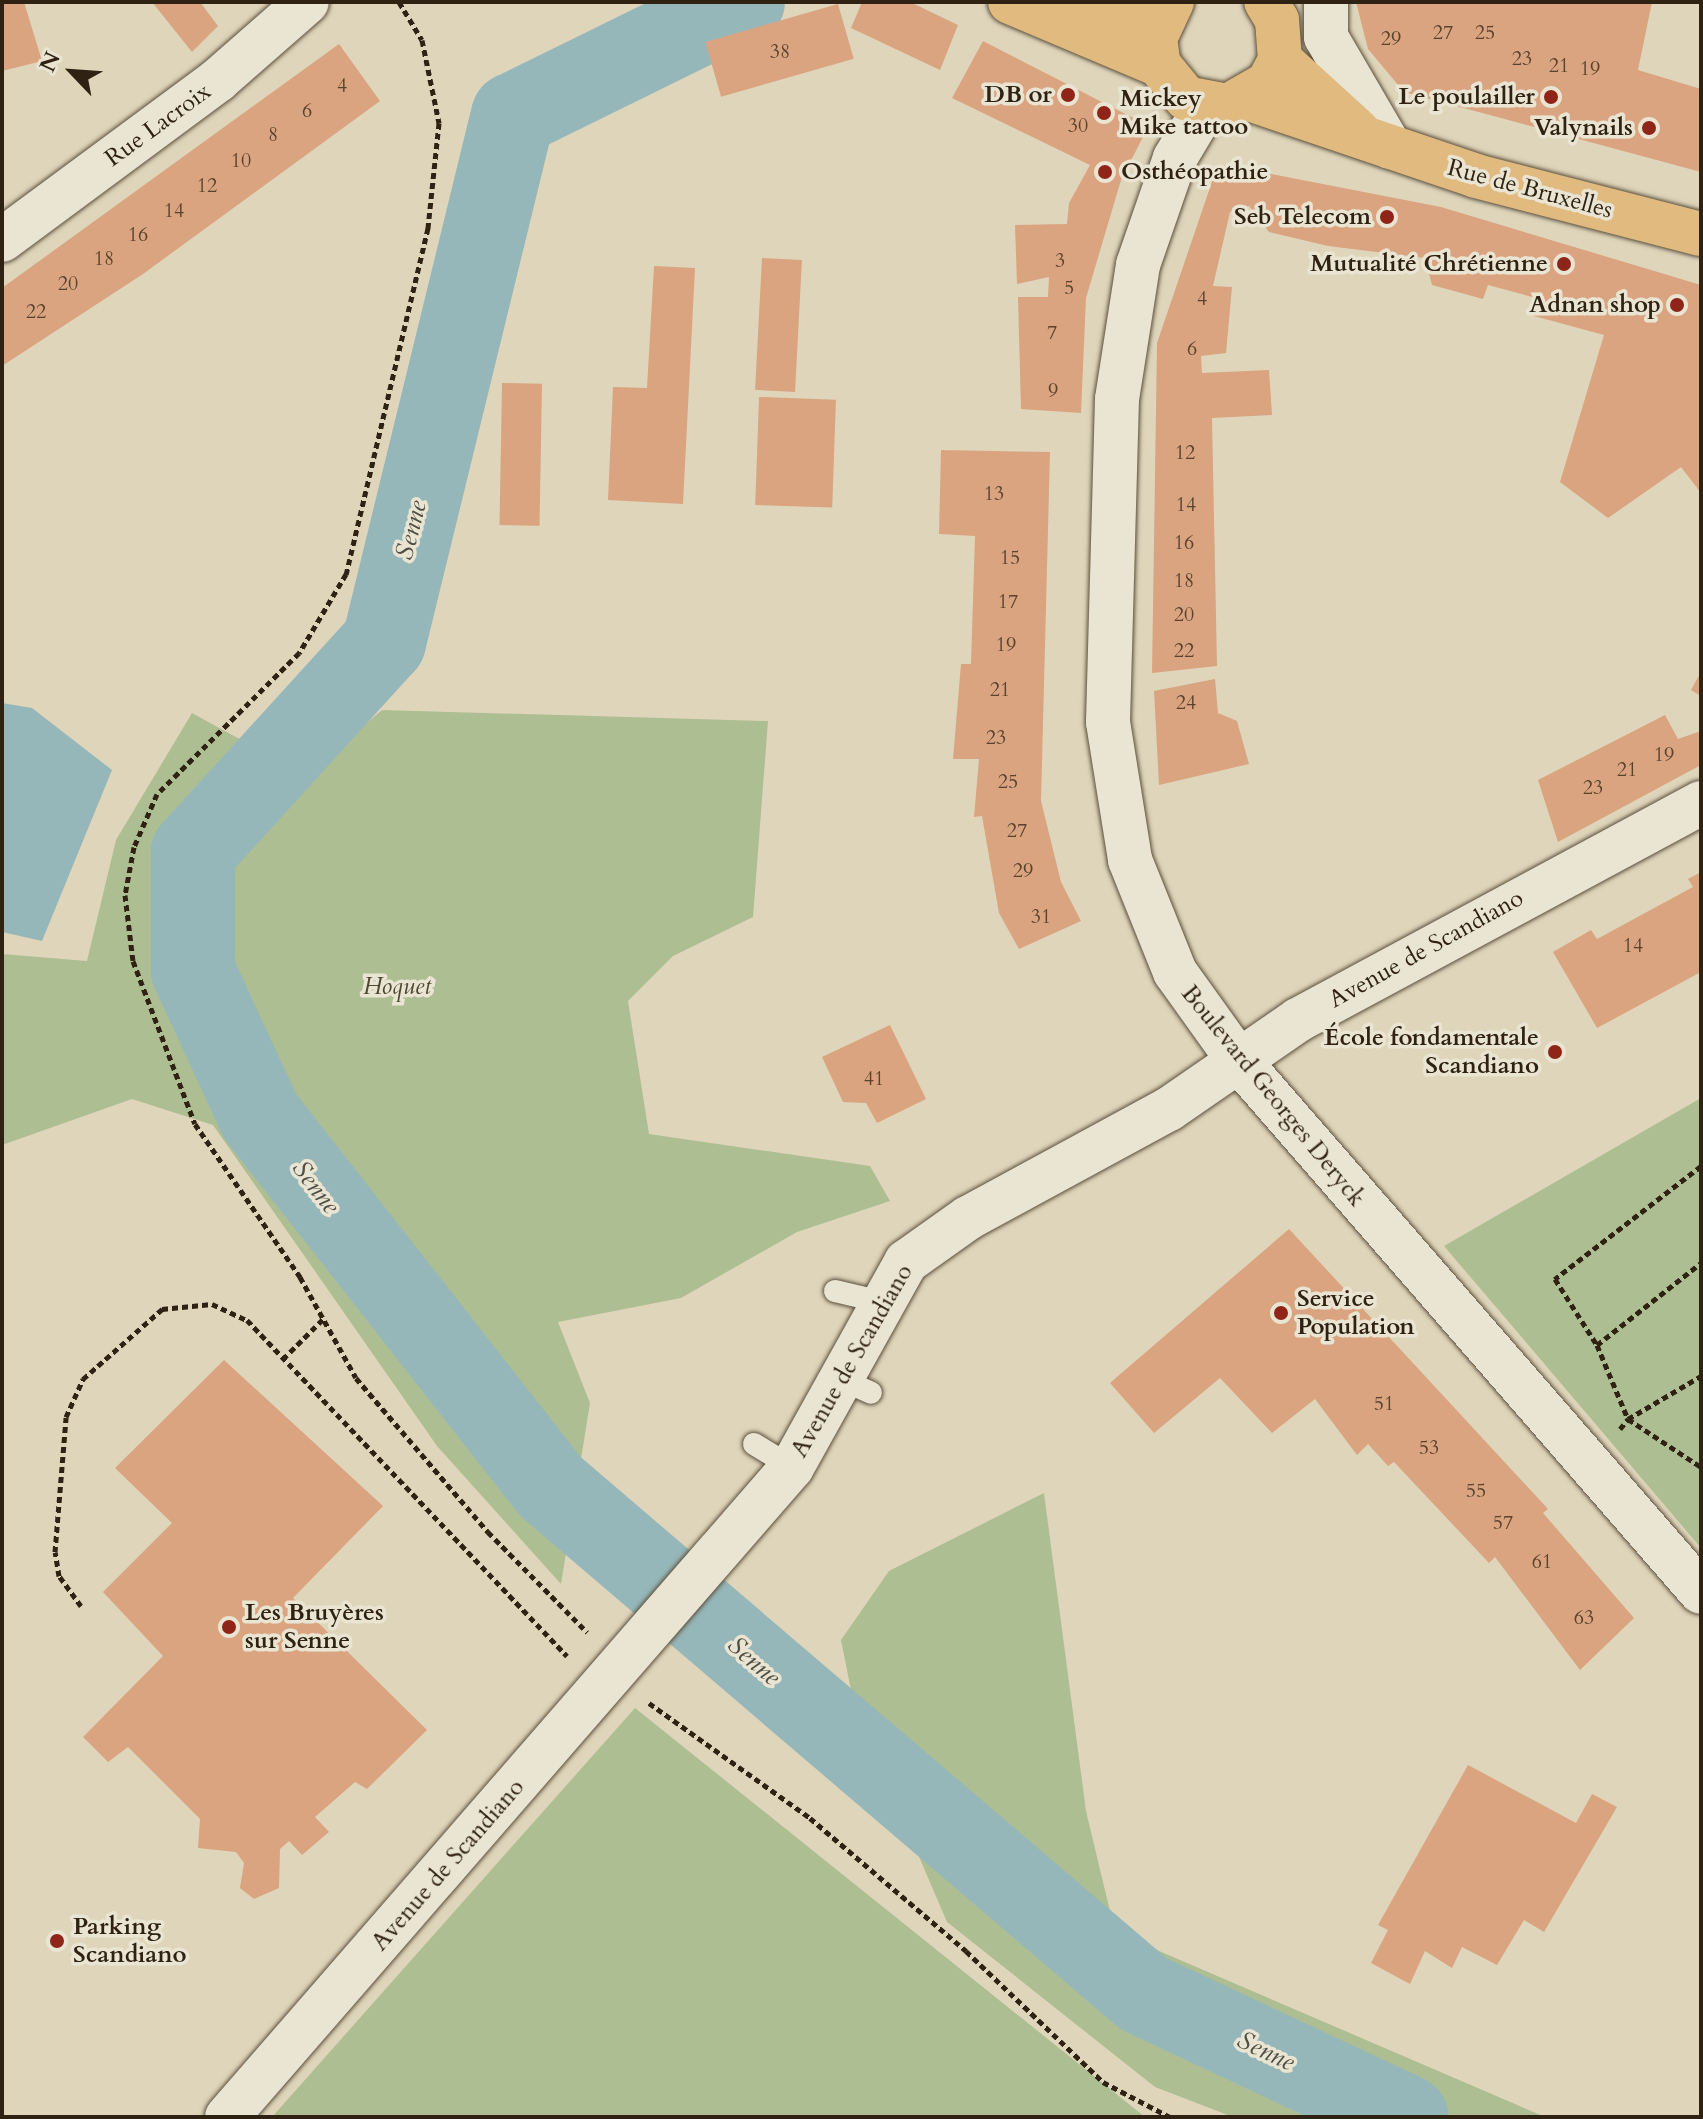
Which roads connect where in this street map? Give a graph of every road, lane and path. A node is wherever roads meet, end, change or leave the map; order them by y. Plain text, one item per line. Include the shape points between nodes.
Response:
1 (399, 2) edge
2 (1010, 2) edge
3 (1062, 2) edge
4 (1267, 2) edge
5 (1326, 2) edge
6 (1168, 7) edge
7 (292, 8) edge
8 (1280, 60) junction
9 (1164, 74) junction
10 (1249, 99) junction
11 (1206, 106) junction
12 (1376, 141) junction
13 (1175, 158) junction
14 (1701, 234) edge
15 (3, 237) edge
16 (1701, 803) edge
17 (1238, 1060) junction
18 (1701, 1166) edge
19 (1701, 1263) edge
20 (835, 1291) dead end
21 (882, 1302) junction
22 (323, 1319) junction
23 (1597, 1345) junction
24 (283, 1359) junction
25 (1701, 1376) edge
26 (1628, 1419) junction
27 (754, 1444) dead end
28 (1588, 1466) junction
29 (792, 1467) junction
30 (1701, 1467) edge
31 (1701, 1592) edge
32 (81, 1606) dead end
33 (610, 1680) junction
34 (227, 2117) edge
35 (1170, 2117) edge

1 - 22 path via 422,40 439,123 428,228 346,574 299,653 157,794 134,847 125,895 133,961 195,1124
2 - 9 main road
3 - 6 main road
4 - 8 main road via 1282,40
5 - 12 street via 1326,37
6 - 9 main road via 1155,38
7 - 15 street, Rue Lacroix
8 - 10 main road
8 - 12 main road, Rue de Bruxelles
9 - 11 main road
9 - 13 street, Boulevard Georges Deryck
10 - 11 main road, Rue de Bruxelles
10 - 12 main road, Rue de Bruxelles
11 - 13 street, Boulevard Georges Deryck
12 - 14 main road, Rue de Bruxelles
13 - 17 street, Boulevard Georges Deryck via 1138,265 1117,399 1108,722 1130,860 1175,972
16 - 17 street, Avenue de Scandiano via 1448,937
17 - 21 street, Avenue de Scandiano via 1169,1109 968,1218 906,1262
17 - 28 street, Boulevard Georges Deryck
18 - 23 path via 1555,1279
19 - 23 path
20 - 21 lane
21 - 29 street, Avenue de Scandiano via 854,1385
22 - 24 path
22 - 33 path via 356,1378
23 - 26 path
24 - 32 path via 247,1320 212,1304 162,1309 83,1379 66,1417 55,1552 59,1576
24 - 33 path
25 - 26 path
26 - 28 path
26 - 30 path
27 - 29 lane
28 - 31 street, Boulevard Georges Deryck
29 - 33 street, Avenue de Scandiano
33 - 34 street, Avenue de Scandiano
33 - 35 path via 810,1818 966,1951 1103,2082

